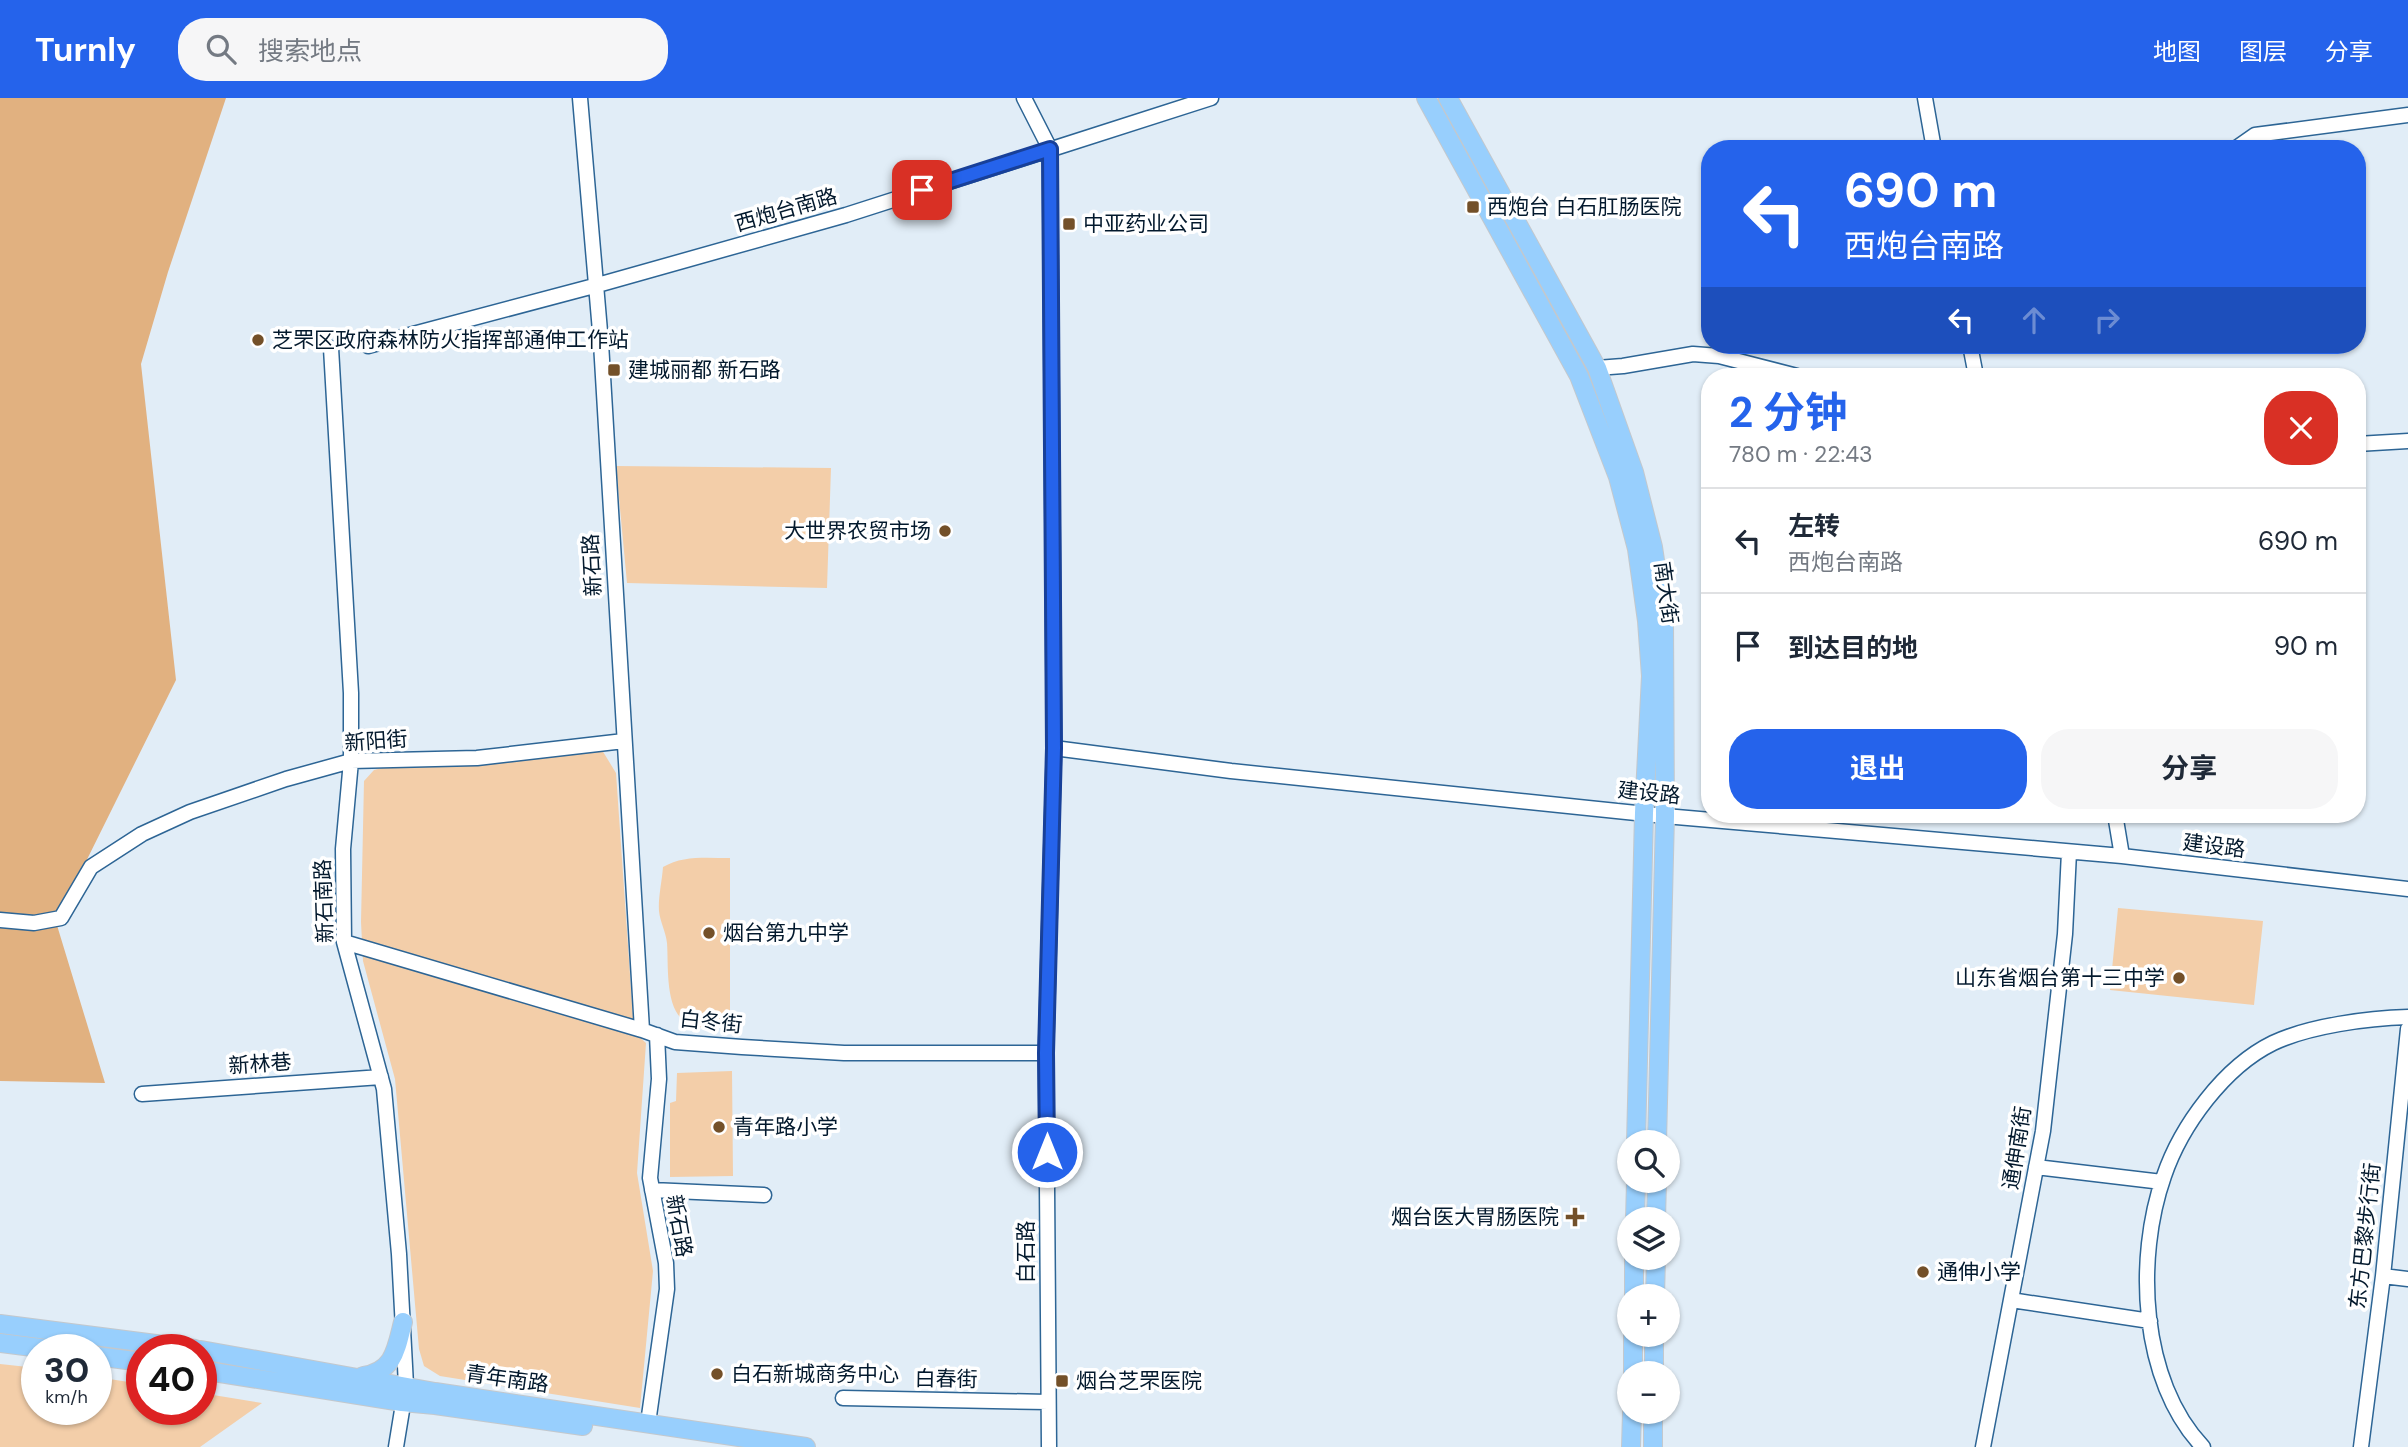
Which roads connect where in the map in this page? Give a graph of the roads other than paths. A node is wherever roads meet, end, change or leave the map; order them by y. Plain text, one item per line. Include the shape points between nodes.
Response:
1 (580, 98) edge
2 (1024, 98) edge
3 (1211, 98) edge
4 (1426, 98) edge
5 (1448, 98) edge
6 (1924, 98) edge
7 (2408, 116) edge
8 (1932, 140) edge
9 (2248, 140) edge
10 (1050, 149) junction
11 (594, 286) junction
12 (368, 345) dead end
13 (331, 348) dead end
14 (1597, 368) junction
15 (1766, 368) edge
16 (2408, 441) edge
17 (2366, 443) edge
18 (624, 741) junction
19 (1054, 748) junction
20 (351, 761) junction
21 (1644, 813) junction
22 (1665, 816) junction
23 (1701, 819) edge
24 (1744, 823) edge
25 (2116, 823) edge
26 (2069, 852) junction
27 (2122, 856) junction
28 (2408, 890) edge
29 (0, 920) edge
30 (344, 942) junction
31 (2408, 1017) edge
32 (2408, 1029) edge
33 (642, 1030) junction
34 (657, 1035) junction
35 (1046, 1053) junction
36 (381, 1077) junction
37 (142, 1094) dead end
38 (1636, 1130) edge
39 (1657, 1130) edge
40 (2036, 1167) junction
41 (2162, 1182) junction
42 (652, 1190) junction
43 (764, 1195) dead end
44 (2383, 1276) junction
45 (2408, 1279) edge
46 (2011, 1300) junction
47 (2150, 1321) junction
48 (403, 1322) junction
49 (0, 1324) edge
50 (126, 1340) edge
51 (0, 1343) edge
52 (21, 1346) edge
53 (217, 1353) edge
54 (217, 1372) edge
55 (353, 1377) junction
56 (404, 1394) junction
57 (843, 1398) dead end
58 (1048, 1402) junction
59 (648, 1423) junction
60 (1632, 1424) edge
61 (1653, 1424) edge
62 (396, 1447) edge
63 (732, 1447) edge
64 (806, 1447) edge
65 (1049, 1447) edge
66 (1631, 1447) edge
67 (1653, 1447) edge
68 (1983, 1447) edge
69 (2203, 1447) edge
70 (2361, 1447) edge

1 - 11 street, 新石路
2 - 10 street, 白石路
3 - 10 street, 西炮台南路
4 - 21 main road, 南大街 via 1579,376 1618,477 1637,549 1647,621 1651,676
5 - 14 main road, 南大街
6 - 8 street
7 - 9 street via 2255,135
10 - 11 street, 西炮台南路 via 846,215
10 - 19 street, 白石路
11 - 12 street, 西炮台南路
11 - 18 street, 新石路
13 - 20 street, 新石南路
14 - 15 street via 1693,354
14 - 22 main road, 南大街 via 1634,472 1657,572 1664,620
16 - 17 street
18 - 20 street, 新阳街 via 477,758
18 - 33 street, 新石路
19 - 21 street, 建设路
19 - 35 street, 白石路
20 - 29 street, 新阳街 via 202,808 142,834 91,867 61,918 34,923
20 - 30 street, 新石南路 via 343,849
21 - 22 street, 建设路
21 - 38 main road, 南大街
22 - 23 street, 建设路
22 - 39 main road, 南大街
24 - 26 street, 建设路
25 - 27 street
26 - 27 street, 建设路
26 - 40 street, 通伸南街 via 2065,934
27 - 28 street, 建设路
30 - 33 street, 白冬街
30 - 36 street, 新石南路
31 - 41 street via 2311,1030 2272,1044 2236,1068 2183,1133
32 - 44 street, 东方巴黎步行街
33 - 34 street, 白冬街
34 - 35 street, 白冬街 via 675,1042 831,1052
34 - 42 street, 新石路
35 - 58 street, 白石路
36 - 37 street, 新林巷
36 - 48 street, 新石南路
40 - 41 street
40 - 46 street, 通伸南街
41 - 47 street via 2149,1246 2146,1293
42 - 43 street
42 - 59 street, 新石路 via 667,1289
44 - 45 street
44 - 70 street, 东方巴黎步行街
46 - 47 street
46 - 68 street, 通伸南街
47 - 69 street via 2160,1371 2175,1411
48 - 55 main road via 385,1368
48 - 56 street, 新石南路
49 - 50 main road
51 - 52 main road
53 - 55 main road, 青年南路
54 - 56 main road, 青年南路
55 - 56 main road, 青年南路
56 - 59 main road, 青年南路
56 - 62 street, 新石南路
56 - 63 main road, 青年南路 via 435,1405
57 - 58 street, 白春街
58 - 65 street, 白石路
59 - 64 main road, 青年南路
60 - 66 main road
61 - 67 main road

